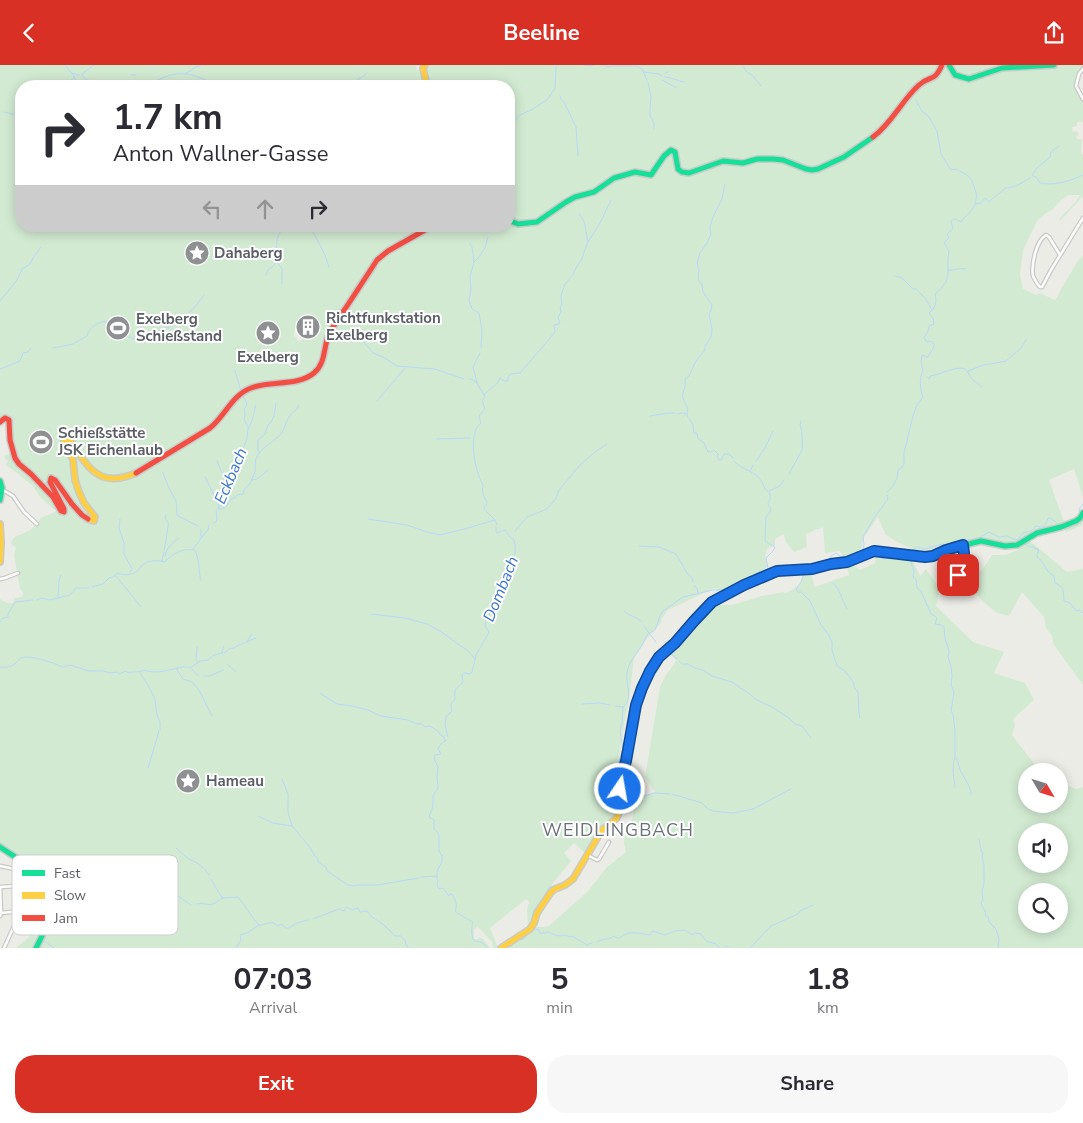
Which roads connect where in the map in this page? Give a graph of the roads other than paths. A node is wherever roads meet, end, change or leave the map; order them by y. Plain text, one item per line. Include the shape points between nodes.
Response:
1 (425, 65) edge
2 (942, 65) edge
3 (949, 65) edge
4 (1054, 65) edge
5 (1083, 69) edge
6 (426, 80) edge
7 (1083, 99) edge
8 (1083, 219) edge
9 (515, 223) edge
10 (422, 232) edge
11 (1060, 255) junction
12 (2, 420) edge
13 (0, 481) edge
14 (3, 489) junction
15 (0, 500) edge
16 (1083, 513) edge
17 (0, 524) edge
18 (37, 524) dead end
19 (963, 545) junction
20 (0, 562) edge
21 (965, 562) junction
22 (976, 566) dead end
23 (18, 573) dead end
24 (0, 579) edge
25 (953, 583) dead end
26 (609, 842) dead end
27 (0, 847) edge
28 (587, 855) junction
29 (12, 856) edge
30 (10, 862) dead end
31 (0, 866) edge
32 (9, 868) junction
33 (12, 869) edge
34 (0, 887) edge
35 (0, 914) edge
36 (12, 930) edge
37 (42, 935) edge
38 (4, 948) edge
39 (36, 948) edge
40 (501, 948) edge

1 - 6 main road
2 - 9 main road via 936,77 918,86 876,135 844,157 818,169 808,170 781,160 757,159 743,163 725,161 684,173 678,169 675,153 671,150 651,175 635,172 614,178 594,192 568,201 542,219
3 - 4 main road via 956,75 969,79 1002,68
5 - 7 street via 1076,86
8 - 11 street
10 - 12 main road via 377,260 329,334 322,366 309,376 249,387 238,395 218,422 140,471 122,478 96,475 70,440 65,438 79,492 95,520 78,512 52,478 50,481 64,509 61,511 53,497 16,460 10,422
11 - 11 street via 1041,287 1034,279 1033,268 1043,237 1049,237
13 - 14 main road
14 - 15 main road
14 - 18 street
16 - 19 main road via 1076,521 1037,533 1017,545 982,541
17 - 20 main road
19 - 21 street
19 - 28 main road via 928,557 871,552 847,562 775,572 710,604 659,657 650,671 636,705 620,778 618,816 602,830
21 - 22 street
21 - 25 street
23 - 24 street
26 - 28 street via 599,859
27 - 29 main road
28 - 40 main road via 573,879 551,892 536,913 530,929
30 - 32 street
31 - 32 street
32 - 33 street
34 - 35 street
36 - 38 street
37 - 39 main road

